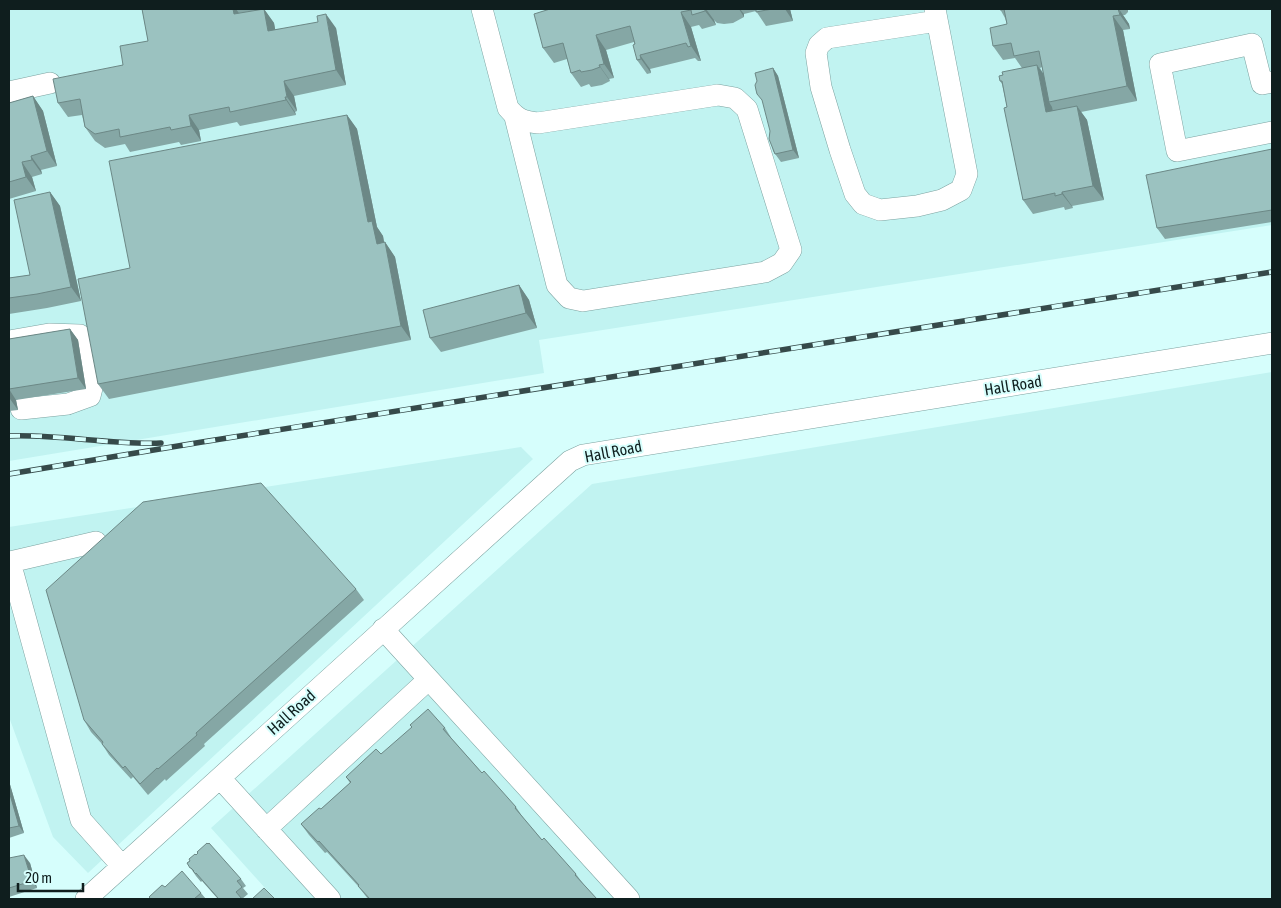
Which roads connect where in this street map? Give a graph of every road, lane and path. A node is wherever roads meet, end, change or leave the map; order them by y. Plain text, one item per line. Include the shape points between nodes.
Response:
1 (482, 9) edge
2 (936, 15) edge
3 (1272, 82) edge
4 (50, 83) dead end
5 (9, 92) edge
6 (516, 117) junction
7 (1272, 132) edge
8 (9, 341) edge
9 (1272, 343) edge
10 (21, 409) dead end
11 (96, 542) edge
12 (383, 629) junction
13 (428, 680) junction
14 (220, 778) junction
15 (266, 829) junction
16 (122, 866) junction
17 (86, 899) edge
18 (330, 899) edge
19 (628, 899) edge

1 - 6 street via 508,108
2 - 2 street via 827,38 816,53 821,86 855,194 863,204 880,210 942,200 961,190 967,174
3 - 7 street via 1262,84 1252,44 1160,64 1177,151
4 - 5 street
6 - 6 street via 538,123 718,95 735,98 747,109 791,250 782,263 765,272 583,301 569,298 557,285
8 - 10 street via 49,334 80,336 86,343 92,373 90,396 68,404
9 - 12 street, Hall Road via 583,455 565,465
11 - 16 street via 10,562 81,820
12 - 13 street
12 - 14 street, Hall Road
13 - 15 street
13 - 19 street
14 - 15 street
14 - 16 street, Hall Road
15 - 18 street
16 - 17 street, Hall Road

